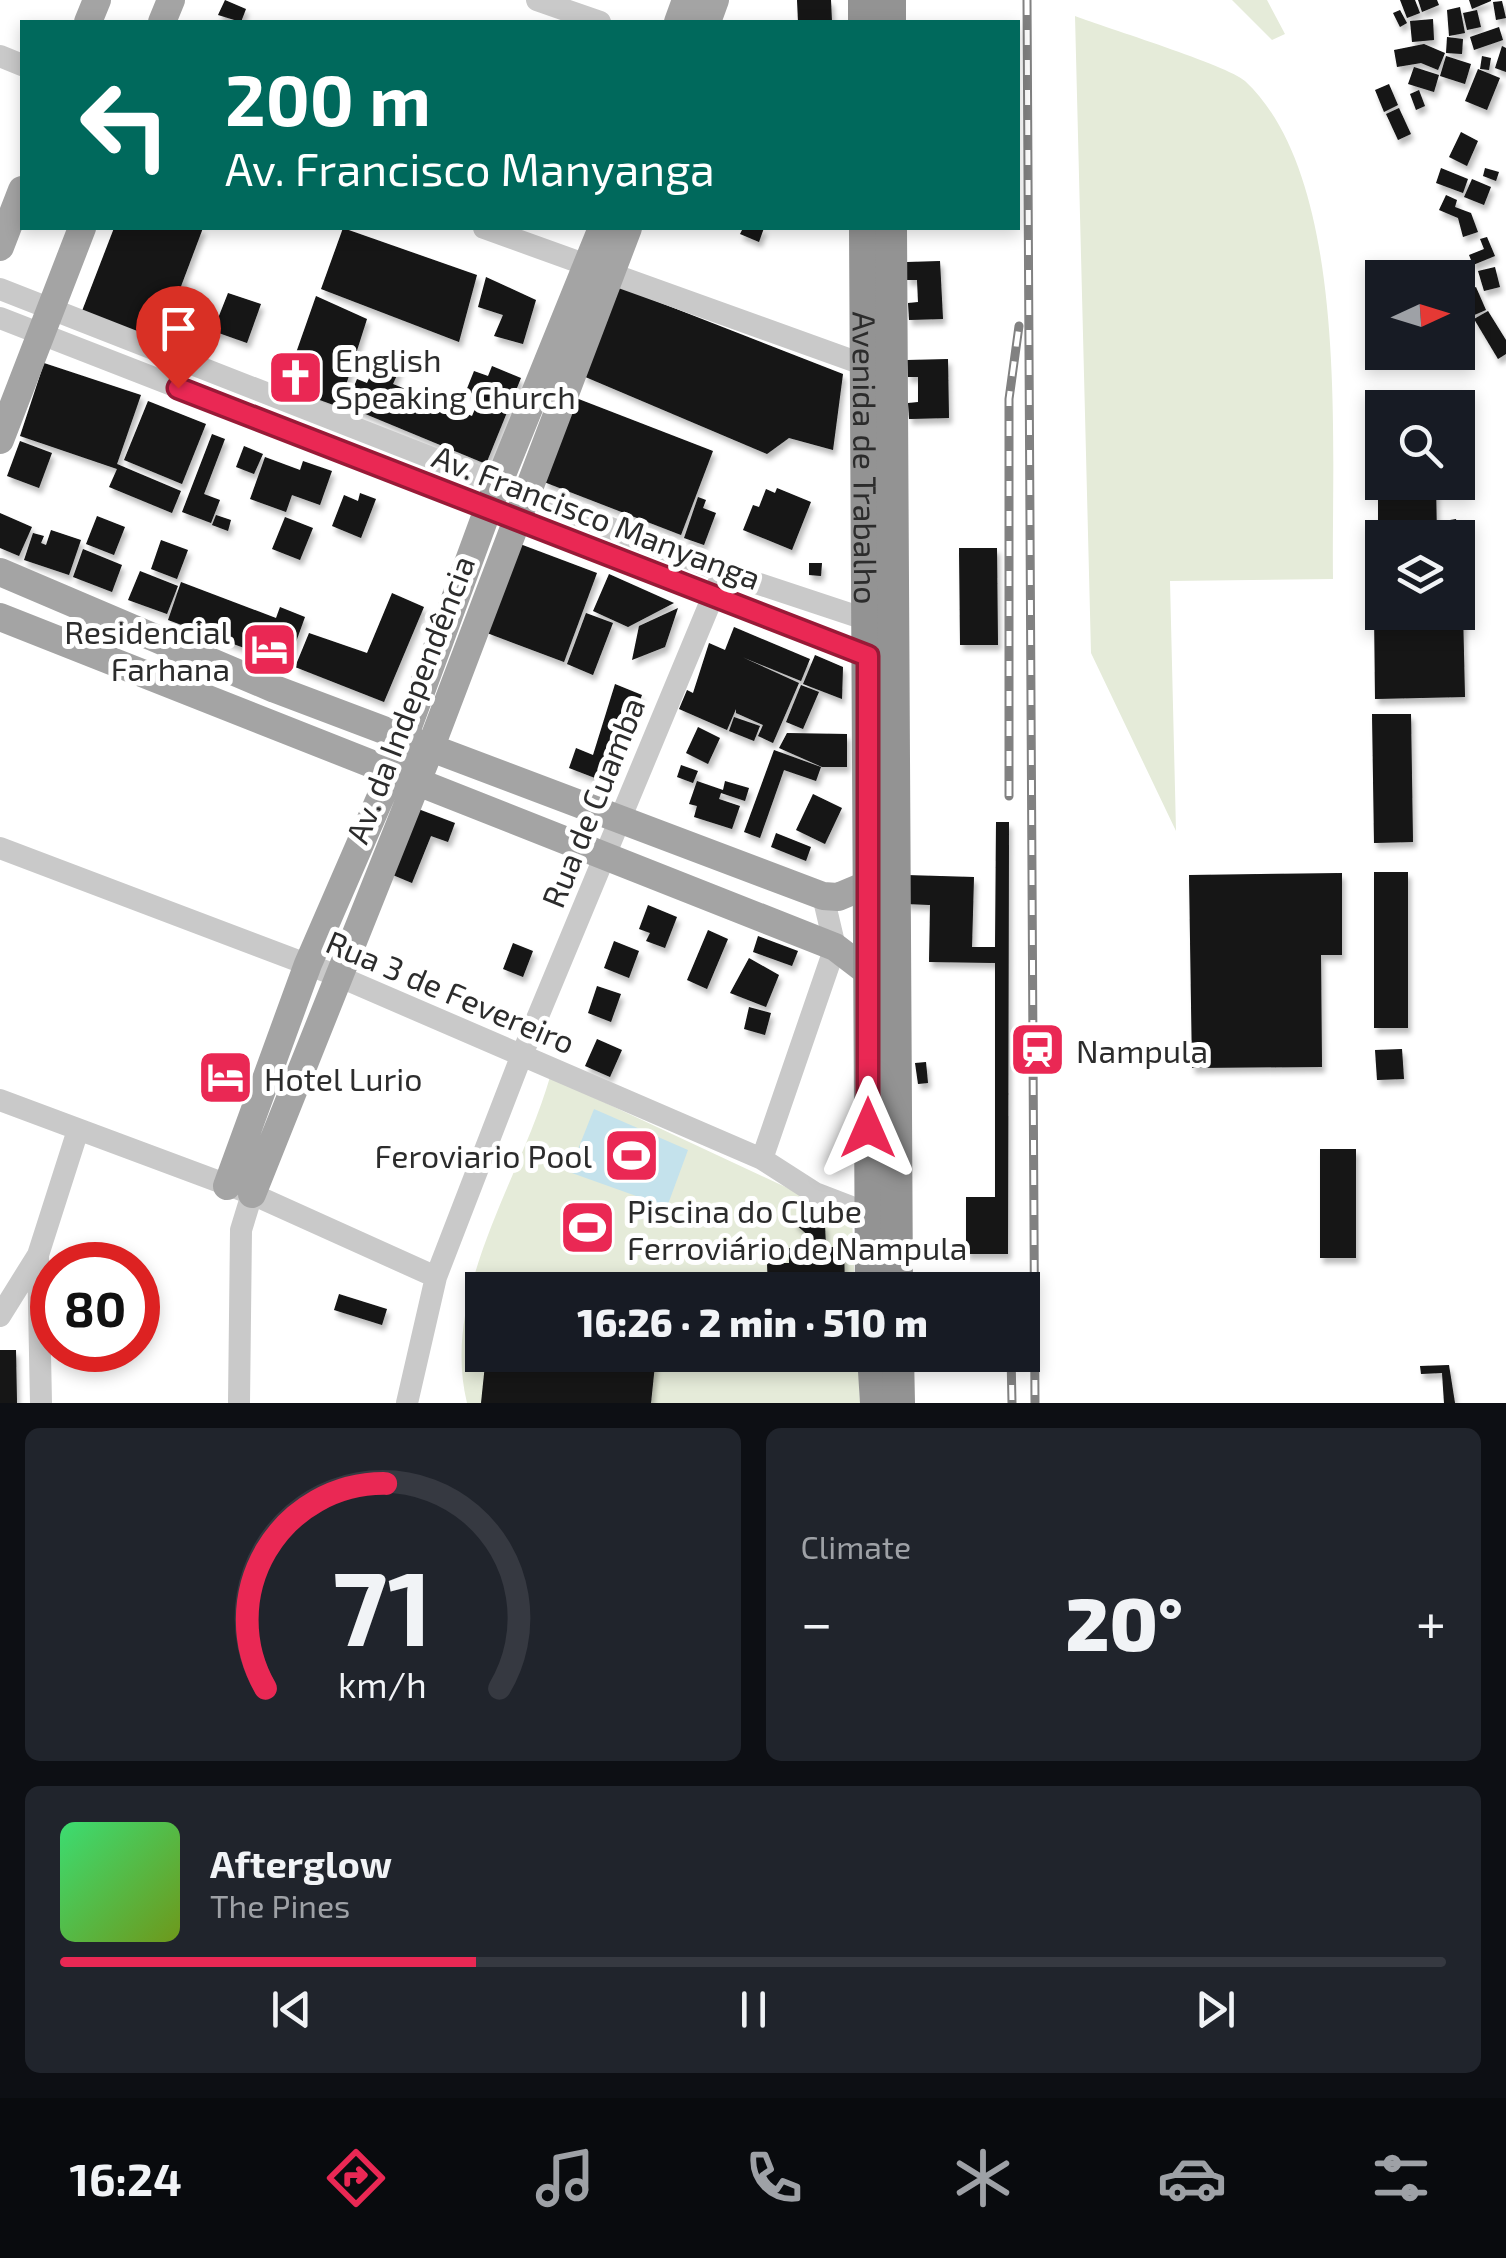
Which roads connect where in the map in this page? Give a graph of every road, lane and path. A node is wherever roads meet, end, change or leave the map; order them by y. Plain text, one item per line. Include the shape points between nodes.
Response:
1 (538, 0) edge
2 (594, 20) edge
3 (20, 195) edge
4 (81, 230) edge
5 (490, 230) edge
6 (602, 230) edge
7 (627, 230) edge
8 (865, 230) edge
9 (891, 230) edge
10 (0, 247) edge
11 (600, 266) junction
12 (0, 289) edge
13 (0, 318) edge
14 (46, 321) junction
15 (877, 369) junction
16 (0, 440) edge
17 (492, 496) junction
18 (520, 507) junction
19 (0, 572) edge
20 (723, 572) junction
21 (713, 597) junction
22 (0, 617) edge
23 (881, 624) junction
24 (880, 660) junction
25 (417, 744) junction
26 (404, 777) junction
27 (880, 792) junction
28 (620, 822) junction
29 (0, 848) edge
30 (607, 858) junction
31 (868, 884) junction
32 (822, 896) junction
33 (835, 947) junction
34 (308, 964) junction
35 (869, 973) junction
36 (338, 976) junction
37 (520, 1056) junction
38 (0, 1100) edge
39 (882, 1128) junction
40 (78, 1130) junction
41 (762, 1159) junction
42 (239, 1190) junction
43 (867, 1213) junction
44 (42, 1242) edge
45 (30, 1268) edge
46 (870, 1272) edge
47 (896, 1272) edge
48 (436, 1277) junction
49 (0, 1316) edge
50 (40, 1372) edge
51 (875, 1372) edge
52 (898, 1372) edge
53 (41, 1403) edge
54 (239, 1403) edge
55 (407, 1403) edge
56 (876, 1403) edge
57 (899, 1403) edge

1 - 2 street
3 - 10 main road
4 - 14 main road
5 - 11 street
6 - 11 main road, Av. da Independência
7 - 11 main road, Av. da Independência
8 - 15 highway, Avenida de Trabalho
9 - 15 highway, Avenida de Trabalho
11 - 15 street
11 - 17 main road, Av. da Independência
11 - 18 main road, Av. da Independência
12 - 14 street, Av. Francisco Manyanga
13 - 14 street, Av. Francisco Manyanga
14 - 16 main road
14 - 17 street, Av. Francisco Manyanga
15 - 23 highway, Avenida de Trabalho
17 - 18 street, Av. Francisco Manyanga
17 - 25 main road, Av. da Independência
18 - 20 street, Av. Francisco Manyanga
18 - 21 street, Av. Francisco Manyanga
18 - 25 main road, Av. da Independência
19 - 25 main road
20 - 21 street, Rua de Cuamba
20 - 23 street, Av. Francisco Manyanga
21 - 24 street, Av. Francisco Manyanga
21 - 28 street, Rua de Cuamba
22 - 26 main road
23 - 24 highway, Avenida de Trabalho
24 - 27 highway, Avenida de Trabalho
25 - 26 main road, Av. da Independência
25 - 28 main road
26 - 30 main road
26 - 34 main road, Av. da Independência
26 - 36 main road, Av. da Independência
27 - 31 highway, Avenida de Trabalho
27 - 39 highway, Avenida de Trabalho
28 - 30 street, Rua de Cuamba
28 - 32 main road
29 - 34 street, Rua 3 de Fevereiro
30 - 33 main road
30 - 37 street, Rua de Cuamba
31 - 32 main road via 838,897
31 - 35 highway, Avenida de Trabalho
32 - 33 street
33 - 35 main road
33 - 41 street
34 - 36 street, Rua 3 de Fevereiro
34 - 42 main road, Av. da Independência
35 - 39 highway, Avenida de Trabalho
36 - 37 street, Rua 3 de Fevereiro
36 - 42 main road, Av. da Independência
37 - 41 street, Rua 3 de Fevereiro
37 - 48 street, Rua de Cuamba
38 - 40 street
39 - 43 highway, Avenida de Trabalho
39 - 47 highway, Avenida de Trabalho
40 - 42 street
40 - 44 street
41 - 43 street, Rua 3 de Fevereiro via 815,1193
42 - 48 street
42 - 54 street
43 - 46 highway, Avenida de Trabalho
45 - 49 street
48 - 55 street, Rua de Cuamba
50 - 53 street
51 - 56 highway
52 - 57 highway

